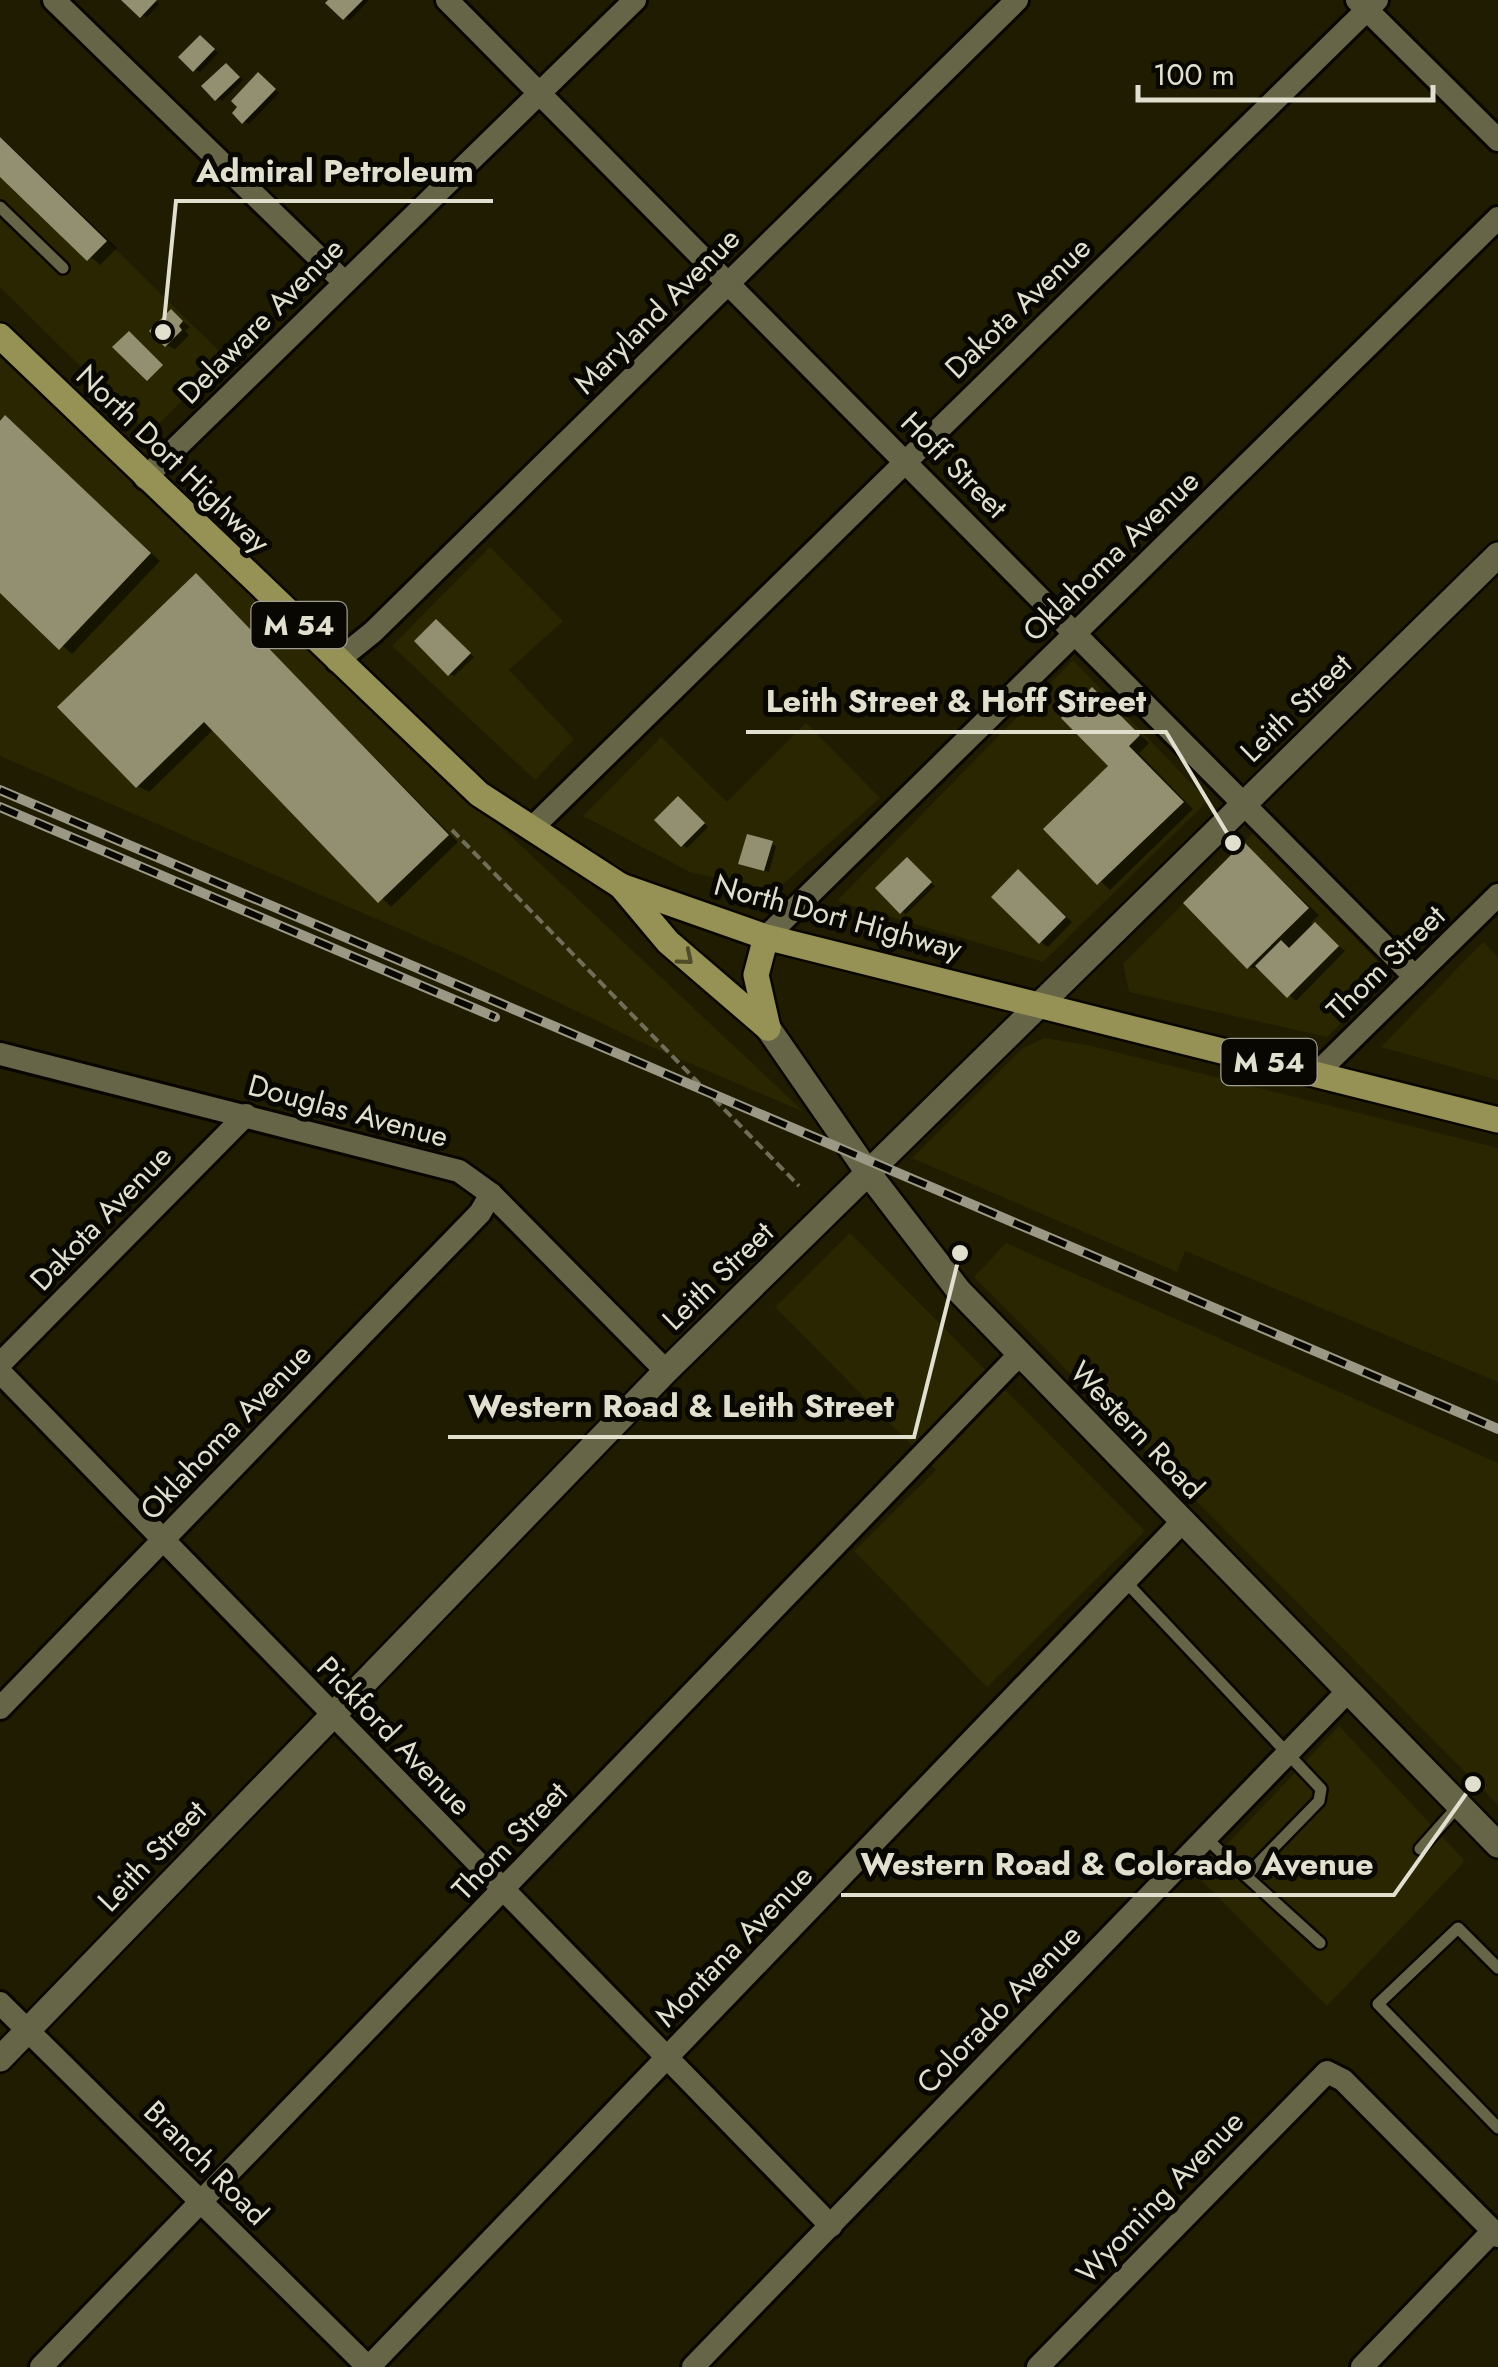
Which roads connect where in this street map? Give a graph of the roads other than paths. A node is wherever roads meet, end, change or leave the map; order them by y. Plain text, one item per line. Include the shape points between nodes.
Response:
1 (54, 0) edge
2 (447, 0) edge
3 (635, 0) edge
4 (1017, 0) edge
5 (1367, 3) edge
6 (540, 90) junction
7 (1498, 140) edge
8 (2, 212) edge
9 (1498, 218) edge
10 (63, 268) dead end
11 (343, 282) junction
12 (729, 282) junction
13 (0, 336) edge
14 (906, 459) junction
15 (145, 478) junction
16 (1498, 555) edge
17 (1076, 632) junction
18 (338, 661) junction
19 (1243, 805) junction
20 (532, 828) junction
21 (621, 886) junction
22 (1498, 896) edge
23 (766, 937) junction
24 (1415, 977) junction
25 (1041, 1003) junction
26 (768, 1028) junction
27 (0, 1054) edge
28 (1316, 1074) junction
29 (246, 1115) junction
30 (1498, 1120) edge
31 (868, 1174) junction
32 (492, 1194) junction
33 (1019, 1355) junction
34 (0, 1364) edge
35 (666, 1371) junction
36 (0, 1372) edge
37 (1182, 1522) junction
38 (164, 1539) junction
39 (1126, 1582) junction
40 (1347, 1692) junction
41 (0, 1708) edge
42 (333, 1717) junction
43 (1289, 1753) junction
44 (1459, 1805) junction
45 (1206, 1838) junction
46 (1498, 1845) edge
47 (1420, 1849) dead end
48 (1246, 1876) junction
49 (504, 1891) junction
50 (1320, 1943) dead end
51 (1498, 1968) edge
52 (0, 2002) edge
53 (29, 2030) junction
54 (668, 2058) junction
55 (0, 2059) edge
56 (1498, 2128) edge
57 (201, 2201) junction
58 (831, 2226) junction
59 (1496, 2233) edge
60 (41, 2367) edge
61 (368, 2367) edge
62 (693, 2367) edge
63 (1038, 2367) edge
64 (1362, 2367) edge

1 - 11 street
2 - 6 street, Hoff Street
3 - 6 street, Delaware Avenue
4 - 12 street, Maryland Avenue
5 - 7 street
5 - 14 street, Dakota Avenue
6 - 11 street, Delaware Avenue
6 - 12 street, Hoff Street
8 - 10 lane
9 - 17 street, Oklahoma Avenue
11 - 15 street, Delaware Avenue
12 - 14 street, Hoff Street
12 - 18 street, Maryland Avenue
13 - 15 main road, North Dort Highway / M 54
14 - 17 street, Hoff Street
14 - 20 street, Dakota Avenue
15 - 18 main road, North Dort Highway / M 54
16 - 19 street, Leith Street
17 - 19 street, Hoff Street
17 - 23 street, Oklahoma Avenue
18 - 20 main road, North Dort Highway / M 54 via 479,794
19 - 24 street, Hoff Street
19 - 25 street, Leith Street
20 - 21 main road, North Dort Highway / M 54
21 - 23 main road, North Dort Highway / M 54
21 -> 26 main road via 668,942
22 - 24 street, Thom Street
23 - 25 main road, North Dort Highway / M 54
23 - 26 main road via 756,976
24 - 28 street, Thom Street
25 - 28 main road, North Dort Highway / M 54
25 - 31 street, Leith Street
26 - 31 street, Western Road
27 - 29 street, Douglas Avenue
28 - 30 main road, North Dort Highway / M 54
29 - 32 street, Douglas Avenue via 459,1171
29 - 34 street, Dakota Avenue
31 - 33 street, Western Road via 939,1267
31 - 35 street, Leith Street
32 - 35 street, Douglas Avenue
32 - 38 street, Oklahoma Avenue
33 - 37 street, Western Road
33 - 49 street, Thom Street
35 - 42 street, Leith Street
36 - 38 street, Pickford Avenue
37 - 39 street, Montana Avenue
37 - 40 street, Western Road
38 - 41 street, Oklahoma Avenue
38 - 42 street, Pickford Avenue
39 - 43 lane
39 - 54 street, Montana Avenue
40 - 43 street, Colorado Avenue
40 - 44 street, Western Road
42 - 49 street, Pickford Avenue
42 - 53 street, Leith Street
43 - 45 street, Colorado Avenue
43 - 48 lane via 1322,1793
44 - 46 street, Western Road
44 - 47 lane
45 - 48 lane
45 - 58 street, Colorado Avenue
48 - 50 lane
49 - 54 street, Pickford Avenue
49 - 57 street, Thom Street
51 - 56 lane via 1458,1928 1378,2004
52 - 53 street, Branch Road
53 - 55 street, Leith Street
53 - 57 street, Branch Road
54 - 58 street, Pickford Avenue
54 - 61 street, Montana Avenue
57 - 60 street, Thom Street
57 - 61 street, Branch Road
58 - 62 street, Colorado Avenue
59 - 63 street, Wyoming Avenue via 1343,2080 1327,2072
59 - 64 street

